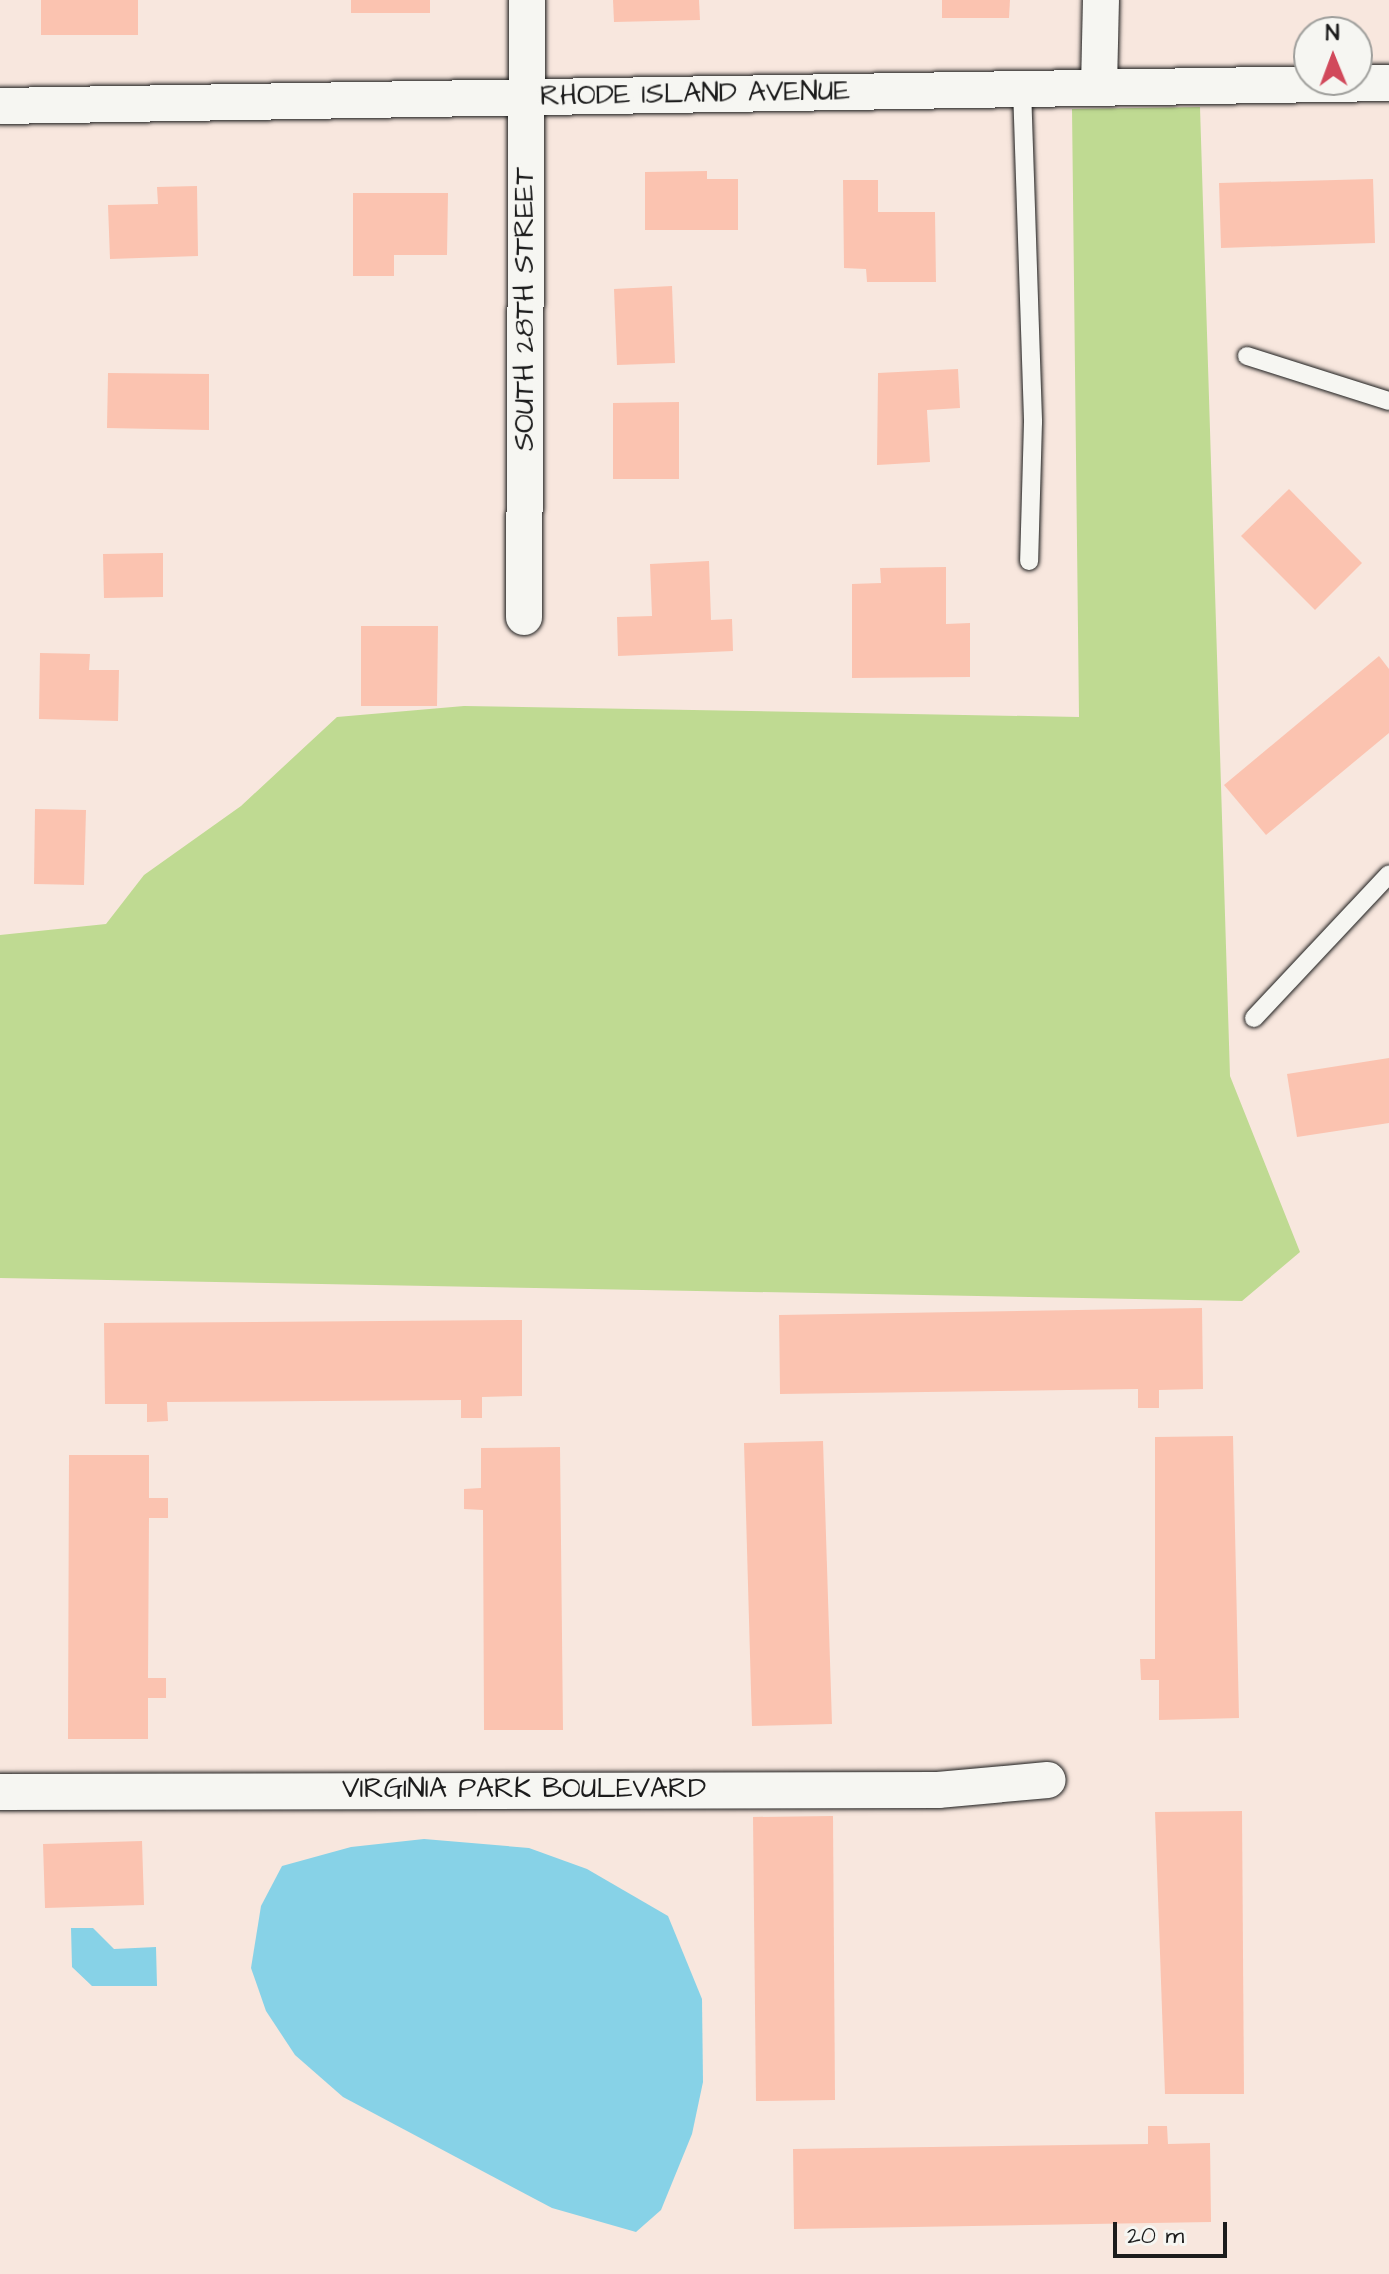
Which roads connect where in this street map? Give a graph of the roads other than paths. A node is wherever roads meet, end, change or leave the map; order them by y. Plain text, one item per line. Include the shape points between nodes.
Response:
1 (527, 0) edge
2 (1101, 0) edge
3 (1389, 83) edge
4 (1099, 87) junction
5 (1022, 88) junction
6 (526, 98) junction
7 (0, 106) edge
8 (1247, 356) dead end
9 (1389, 401) edge
10 (1029, 561) dead end
11 (524, 617) dead end
12 (1389, 874) edge
13 (1254, 1018) dead end
14 (1048, 1780) dead end
15 (0, 1792) edge

1 - 6 street, SOUTH 28TH STREET
2 - 4 street
3 - 4 street, RHODE ISLAND AVENUE
4 - 5 street, RHODE ISLAND AVENUE
5 - 6 street, RHODE ISLAND AVENUE
5 - 10 lane via 1033,422
6 - 7 street, RHODE ISLAND AVENUE
6 - 11 street, SOUTH 28TH STREET
8 - 9 lane
12 - 13 lane
14 - 15 street, VIRGINIA PARK BOULEVARD via 938,1790

